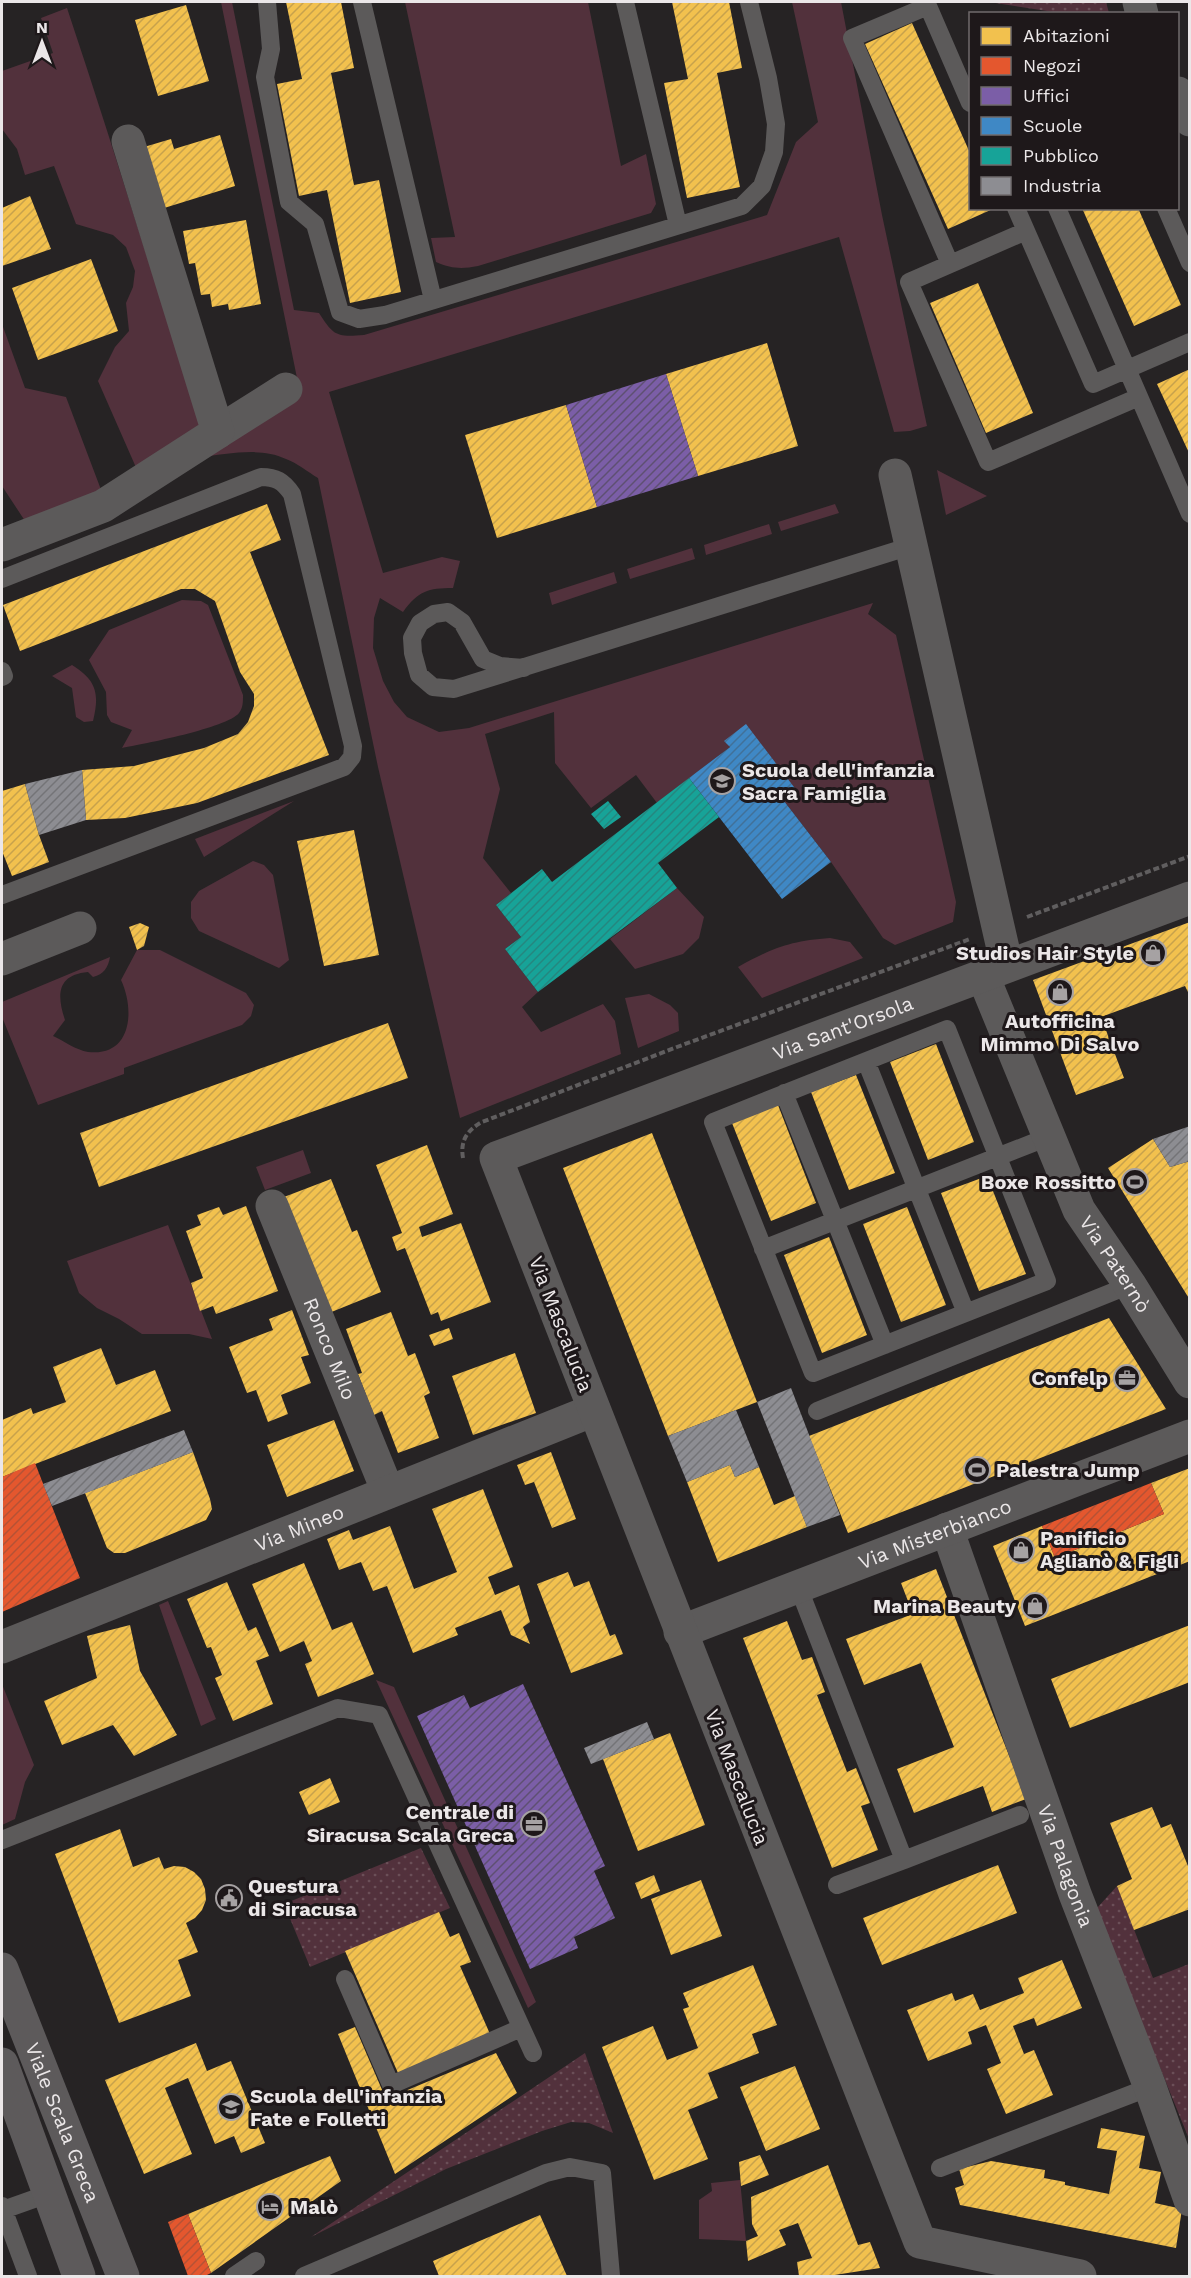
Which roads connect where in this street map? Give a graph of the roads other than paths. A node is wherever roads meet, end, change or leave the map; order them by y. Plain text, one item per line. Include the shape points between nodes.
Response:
1 (267, 2) edge
2 (362, 2) edge
3 (625, 2) edge
4 (748, 2) edge
5 (1179, 95) edge
6 (969, 96) edge
7 (1190, 120) edge
8 (128, 141) dead end
9 (1017, 210) edge
10 (1058, 210) edge
11 (1167, 210) edge
12 (678, 225) junction
13 (1026, 231) junction
14 (1190, 263) edge
15 (950, 264) junction
16 (433, 300) junction
17 (1190, 342) edge
18 (1127, 370) junction
19 (286, 389) dead end
20 (1139, 397) junction
21 (218, 432) junction
22 (894, 475) dead end
23 (1190, 514) edge
24 (2, 545) edge
25 (911, 546) junction
26 (2, 579) edge
27 (524, 668) junction
28 (2, 671) edge
29 (2, 677) edge
30 (2, 895) edge
31 (1190, 898) edge
32 (80, 928) dead end
33 (2, 959) edge
34 (995, 971) junction
35 (866, 1061) junction
36 (784, 1094) junction
37 (1048, 1137) junction
38 (997, 1157) junction
39 (496, 1158) joint
40 (916, 1189) junction
41 (272, 1206) dead end
42 (835, 1221) junction
43 (763, 1249) junction
44 (1130, 1285) junction
45 (966, 1313) junction
46 (885, 1345) junction
47 (1190, 1382) edge
48 (594, 1410) junction
49 (817, 1411) dead end
50 (1190, 1436) edge
51 (388, 1492) junction
52 (947, 1529) junction
53 (798, 1586) junction
54 (680, 1632) junction
55 (2, 1647) edge
56 (1020, 1815) dead end
57 (2, 1840) edge
58 (904, 1860) junction
59 (837, 1885) dead end
60 (2, 1969) edge
61 (345, 1979) dead end
62 (521, 2028) junction
63 (533, 2053) dead end
64 (2, 2064) edge
65 (1150, 2087) junction
66 (940, 2168) dead end
67 (48, 2194) junction
68 (1190, 2200) edge
69 (2, 2208) edge
70 (256, 2261) dead end
71 (28, 2277) edge
72 (79, 2277) edge
73 (123, 2277) edge
74 (234, 2277) edge
75 (304, 2277) edge
76 (611, 2277) edge
77 (1080, 2277) edge

1 - 16 lane via 271,50 265,77 289,202 315,224 340,312 359,319
2 - 16 lane
3 - 12 lane
4 - 12 lane via 776,124 774,152 762,186 742,206
5 - 7 street
6 - 15 lane via 928,6 852,38
8 - 21 street
9 - 13 lane
10 - 18 lane
11 - 14 lane
12 - 16 lane
13 - 15 lane
13 - 18 lane via 1093,384
15 - 20 lane via 909,282 988,462
17 - 18 lane
18 - 20 lane
19 - 21 street
20 - 23 lane
21 - 24 street via 103,506
22 - 25 street, Via Paternò
25 - 27 lane
25 - 34 street, Via Paternò
26 - 30 lane via 261,477 273,477 292,494 353,746 352,757 344,767
27 - 27 lane via 500,666 483,659 462,622 448,612 434,614 420,623 412,638 419,675 433,687 454,689
28 - 29 lane
31 - 34 street, Via Sant'Orsola
32 - 33 street
34 - 37 street, Via Paternò
34 - 39 street, Via Sant'Orsola
35 - 36 lane
35 - 38 lane via 947,1029
35 - 40 lane
36 - 42 lane
36 - 43 lane via 713,1122
37 - 38 lane
37 - 44 street, Via Paternò via 1079,1210
38 - 40 lane
38 - 45 lane via 1047,1281
39 - 48 street, Via Mascalucia
40 - 42 lane
40 - 45 lane
41 - 51 street, Ronco Milo
42 - 43 lane
42 - 46 lane
43 - 46 lane via 813,1373
44 - 47 street, Via Paternò
44 - 49 lane
45 - 46 lane
48 - 51 street, Via Mineo
48 - 54 street, Via Mascalucia
50 - 52 street, Via Misterbianco
51 - 55 street, Via Mineo
52 - 53 street, Via Misterbianco
52 - 65 street, Via Palagonia via 1075,1894
53 - 54 street, Via Misterbianco
53 - 58 lane
54 - 77 street, Via Mascalucia via 920,2242
56 - 58 lane
57 - 62 lane via 338,1708 379,1715
58 - 59 lane
60 - 73 main road, Viale Scala Greca
61 - 62 lane via 391,2085
62 - 63 lane
64 - 67 main road, Viale Scala Greca
65 - 66 lane
65 - 68 street, Via Palagonia
67 - 69 lane
67 - 72 main road, Viale Scala Greca
69 - 71 lane
70 - 74 lane
75 - 76 lane via 546,2173 570,2167 602,2173

